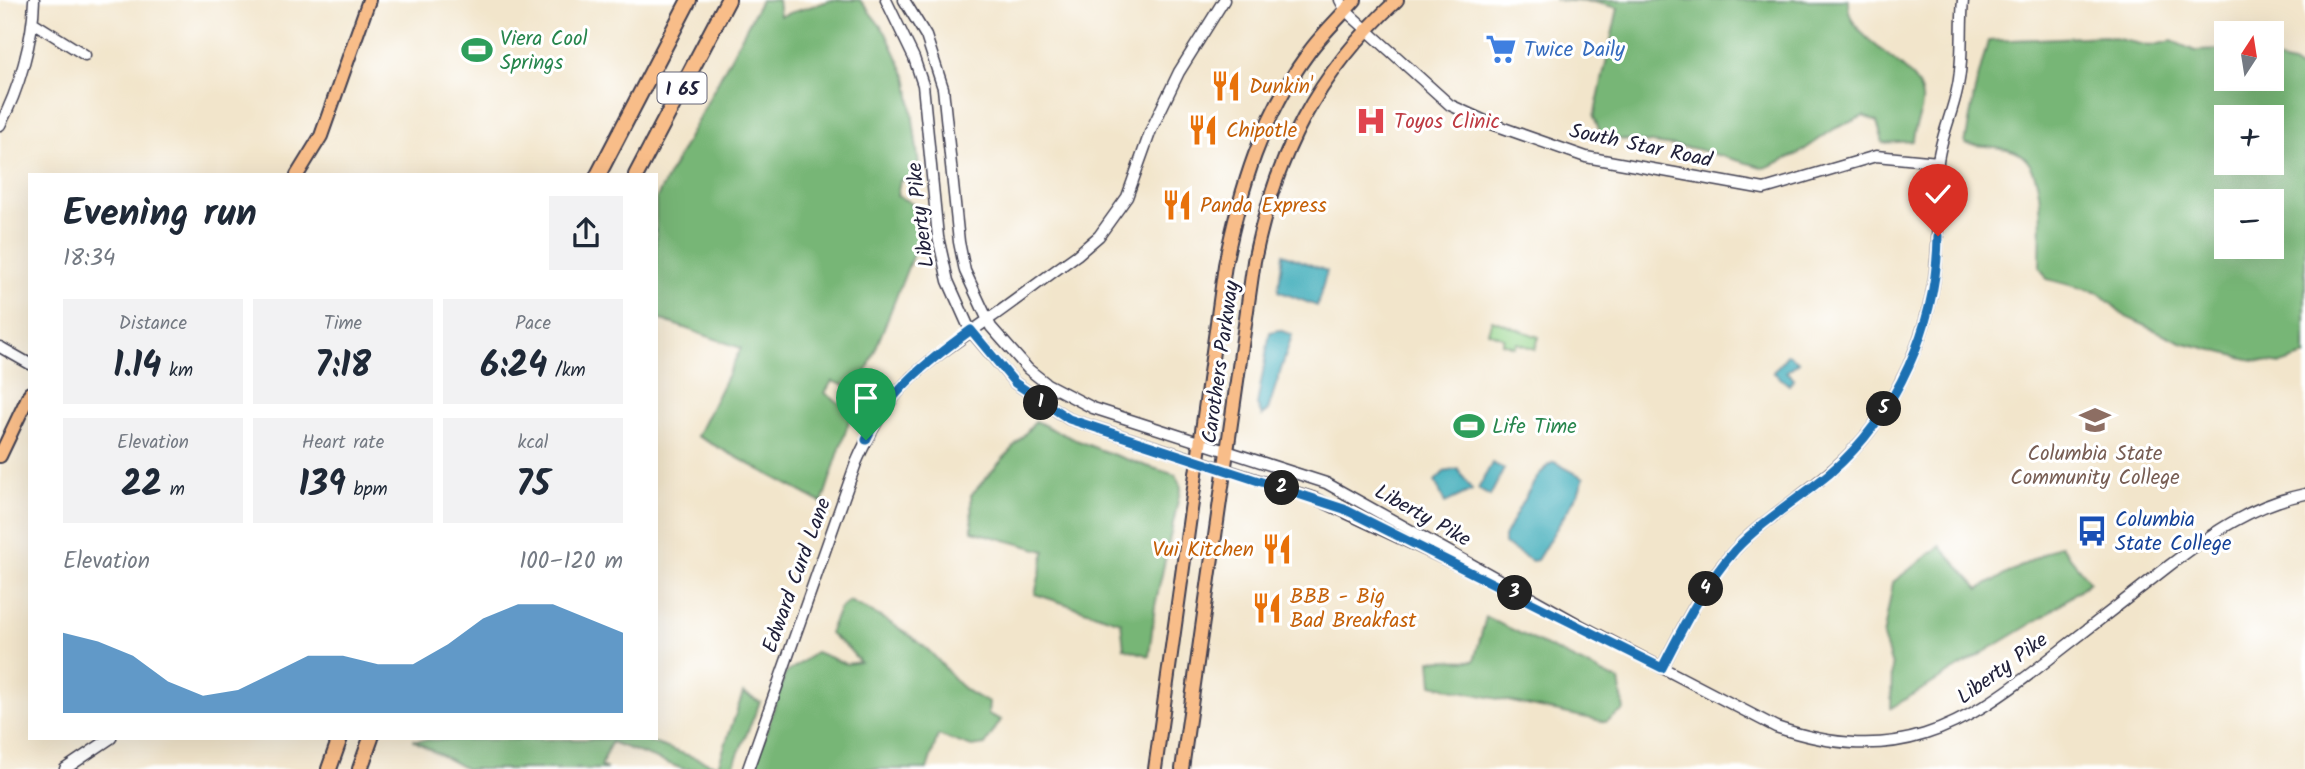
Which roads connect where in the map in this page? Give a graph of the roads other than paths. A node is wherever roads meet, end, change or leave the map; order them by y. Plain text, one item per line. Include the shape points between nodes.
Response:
1 (34, 0) edge
2 (369, 0) edge
3 (689, 0) edge
4 (728, 0) edge
5 (886, 0) edge
6 (904, 0) edge
7 (1224, 0) edge
8 (1355, 0) edge
9 (1397, 0) edge
10 (1963, 0) edge
11 (1343, 5) edge
12 (34, 23) junction
13 (1368, 28) junction
14 (85, 55) dead end
15 (0, 125) edge
16 (1938, 162) junction
17 (298, 173) edge
18 (599, 173) edge
19 (637, 173) edge
20 (954, 185) junction
21 (934, 187) junction
22 (987, 321) junction
23 (971, 330) junction
24 (0, 347) edge
25 (28, 363) edge
26 (28, 397) edge
27 (1200, 442) junction
28 (1226, 450) junction
29 (0, 456) edge
30 (1197, 462) junction
31 (1224, 471) junction
32 (2305, 494) edge
33 (1580, 625) junction
34 (1662, 668) junction
35 (108, 740) edge
36 (339, 740) edge
37 (370, 740) edge
38 (65, 769) edge
39 (329, 769) edge
40 (360, 769) edge
41 (748, 769) edge
42 (1154, 769) edge
43 (1182, 769) edge

1 - 12 street
2 - 17 main road via 321,136
3 - 18 highway, I 65
4 - 19 highway, I 65
5 - 21 street, Liberty Pike via 923,86
6 - 20 street, Liberty Pike via 935,58
7 - 22 street, Edward Curd Lane via 1180,72 1115,215 1077,255
8 - 11 main road, Carothers Parkway
9 - 13 main road, Carothers Parkway
10 - 16 street via 1959,80
11 - 13 street, South Star Road
11 - 27 main road, Carothers Parkway via 1279,102 1246,177 1225,265
12 - 14 street
12 - 15 street
13 - 16 street, South Star Road via 1450,105 1586,157 1764,189 1876,156
13 - 28 main road, Carothers Parkway via 1313,98 1278,170 1254,261
16 - 34 street via 1935,271 1922,332 1903,378 1872,428 1844,460 1756,529 1717,572
20 - 21 street
20 - 22 street, Liberty Pike via 965,271
21 - 23 street, Liberty Pike via 942,259 958,309
22 - 23 street, Edward Curd Lane
22 - 27 street, Liberty Pike via 1028,368 1073,399
23 - 30 street, Liberty Pike via 1015,383 1050,409 1095,429
23 - 41 street, Edward Curd Lane via 923,364 889,402 869,434
24 - 25 street
26 - 29 main road
27 - 28 street, Liberty Pike
27 - 30 main road, Carothers Parkway
28 - 31 main road, Carothers Parkway
28 - 33 street, Liberty Pike via 1326,483
30 - 31 street, Liberty Pike
30 - 42 main road, Carothers Parkway
31 - 33 street, Liberty Pike via 1344,509
31 - 43 main road, Carothers Parkway
32 - 34 street, Liberty Pike via 2271,503 2209,535 1983,709 1918,737 1860,744 1805,737 1759,719
33 - 34 street, Liberty Pike
35 - 38 street
36 - 39 highway
37 - 40 highway

